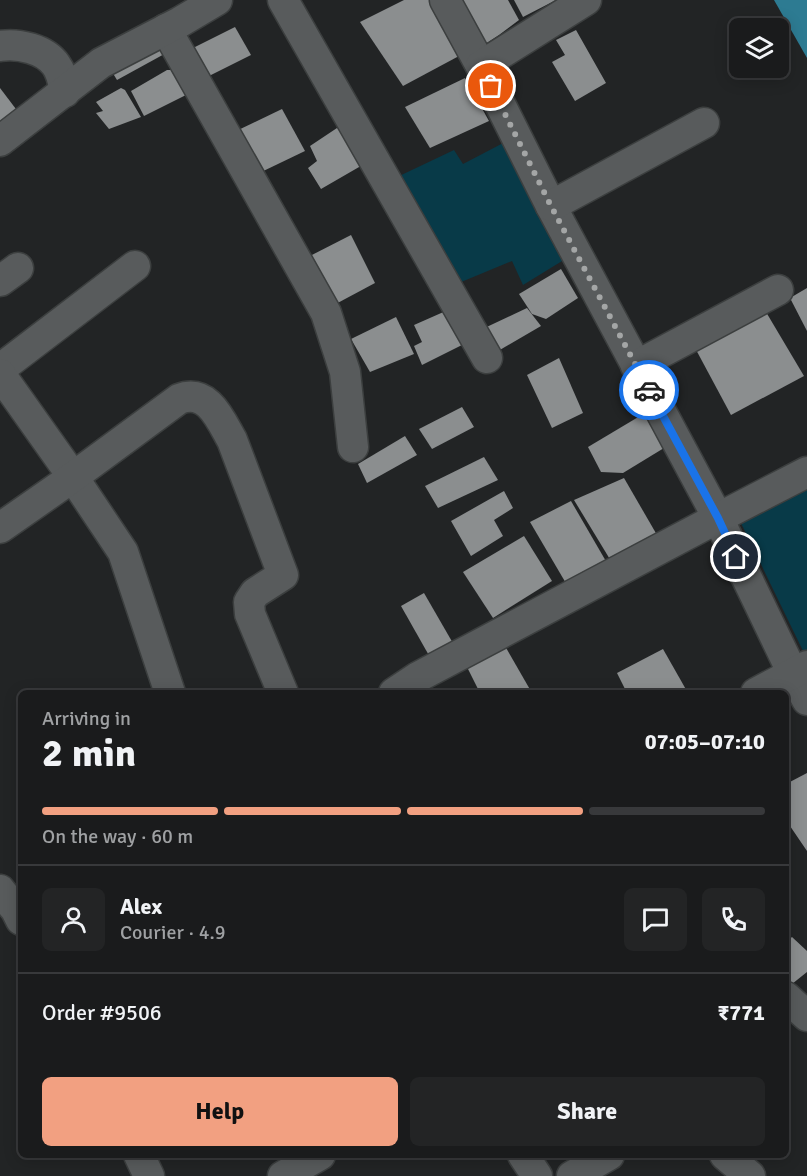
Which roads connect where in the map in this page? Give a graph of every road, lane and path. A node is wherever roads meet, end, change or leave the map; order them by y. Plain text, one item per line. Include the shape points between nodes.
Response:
1 (217, 0) edge
2 (284, 0) edge
3 (445, 0) edge
4 (586, 0) edge
5 (166, 29) junction
6 (0, 46) edge
7 (481, 66) junction
8 (65, 92) junction
9 (704, 123) dead end
10 (0, 141) edge
11 (551, 206) junction
12 (135, 266) dead end
13 (778, 290) dead end
14 (487, 358) dead end
15 (636, 366) junction
16 (0, 369) edge
17 (0, 374) edge
18 (354, 447) dead end
19 (807, 472) edge
20 (73, 477) junction
21 (718, 518) junction
22 (0, 528) edge
23 (800, 670) edge
24 (169, 690) edge
25 (282, 690) edge
26 (398, 690) edge
27 (762, 690) edge
28 (807, 700) edge
29 (789, 1000) edge
30 (807, 1016) edge
31 (140, 1158) edge
32 (315, 1158) edge
33 (525, 1158) edge
34 (604, 1158) edge
35 (729, 1158) edge
36 (149, 1176) edge
37 (282, 1176) edge
38 (537, 1176) edge
39 (572, 1176) edge
40 (750, 1176) edge

1 - 5 street
2 - 14 street
3 - 7 street
4 - 7 street
5 - 8 street via 101,63
5 - 18 street via 326,313 345,372
6 - 8 street via 26,47 50,58 62,77
7 - 11 street
8 - 10 street
9 - 11 street
11 - 15 street
12 - 16 street
13 - 15 street
15 - 21 street
17 - 20 street
19 - 21 street
20 - 22 street
20 - 24 street via 123,552
20 - 25 street via 179,399 206,400 232,440 283,575 255,592 249,602 250,614
21 - 23 street
21 - 26 street
23 - 27 street
23 - 28 street
29 - 30 street
31 - 36 street
32 - 37 street
33 - 38 street
34 - 39 street
35 - 40 street

